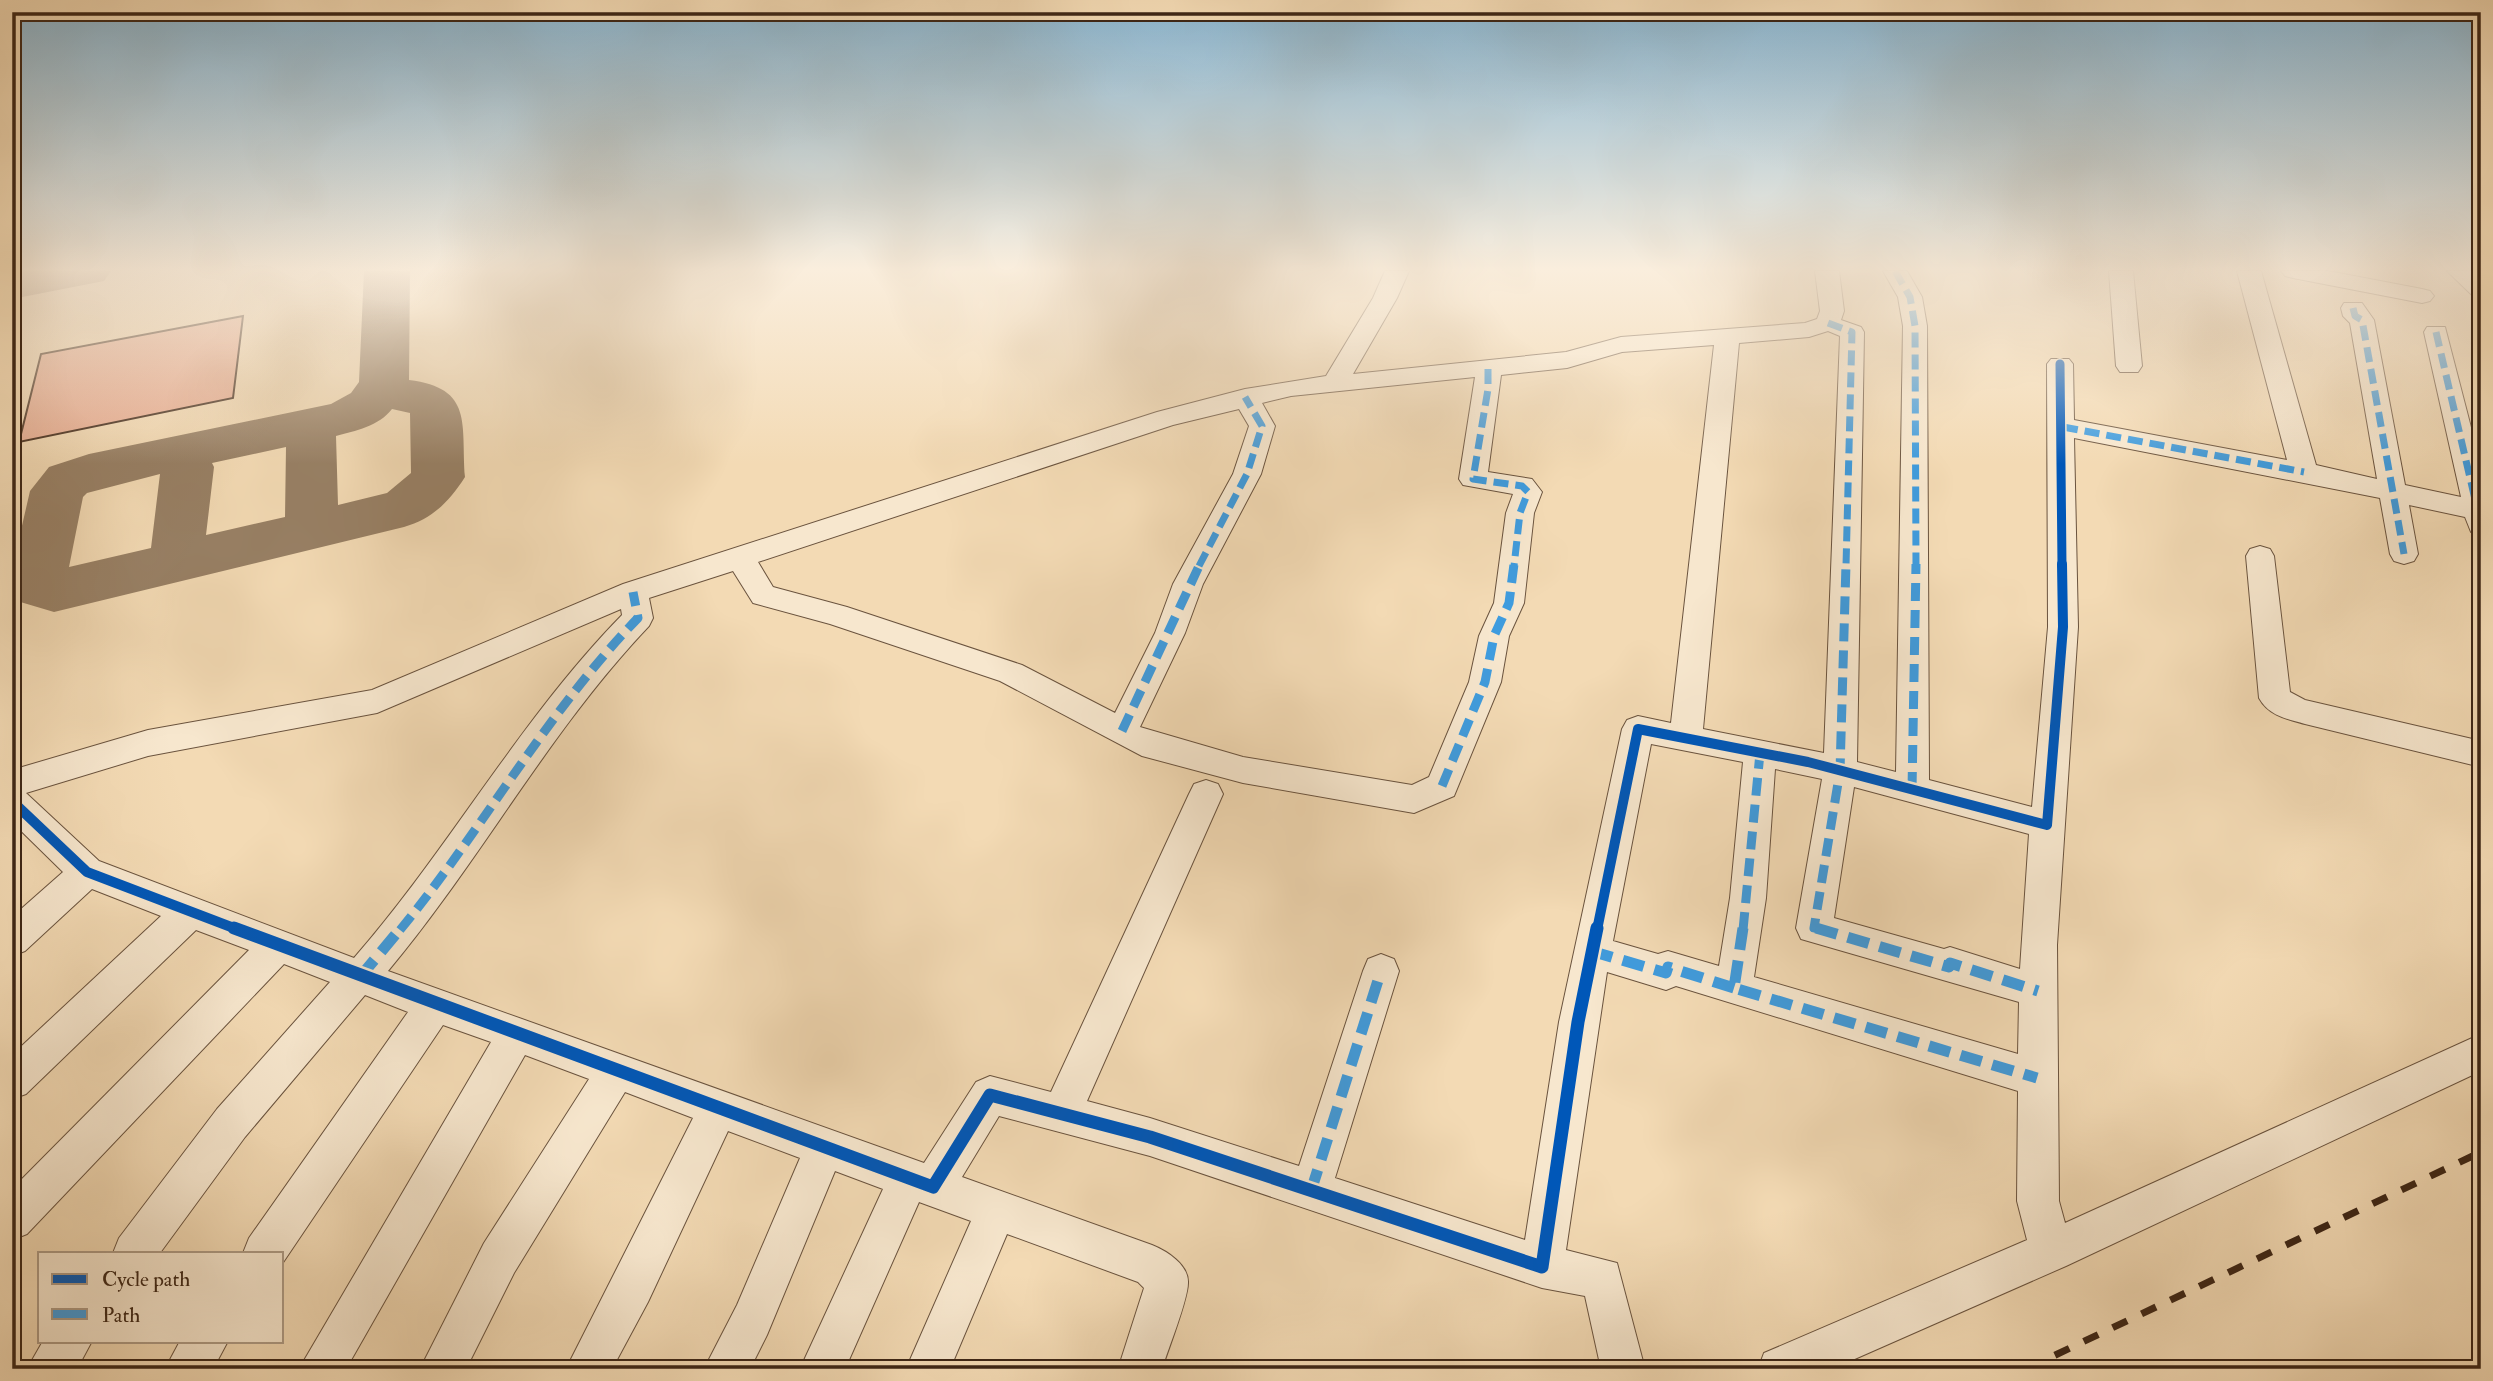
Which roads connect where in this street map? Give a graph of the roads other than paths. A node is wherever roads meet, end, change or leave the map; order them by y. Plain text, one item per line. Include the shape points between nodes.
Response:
1 (1363, 335) edge
2 (1735, 335) edge
3 (1852, 335) edge
4 (1915, 335) edge
5 (2126, 335) edge
6 (2267, 335) edge
7 (2365, 335) edge
8 (2437, 335) edge
9 (1727, 336) junction
10 (2060, 364) dead end
11 (2129, 366) dead end
12 (1488, 369) junction
13 (1334, 385) junction
14 (1245, 397) junction
15 (2063, 427) junction
16 (2304, 471) junction
17 (2393, 492) junction
18 (2480, 516) edge
19 (2404, 554) dead end
20 (2260, 556) dead end
21 (740, 558) junction
22 (633, 593) junction
23 (1122, 732) junction
24 (1686, 738) junction
25 (1760, 752) junction
26 (2481, 754) edge
27 (1840, 771) junction
28 (1912, 790) junction
29 (1206, 794) dead end
30 (15, 804) edge
31 (2047, 825) junction
32 (87, 872) junction
33 (191, 911) junction
34 (12, 940) edge
35 (278, 945) junction
36 (1591, 951) junction
37 (1381, 971) dead end
38 (359, 976) junction
39 (1734, 988) junction
40 (2038, 991) junction
41 (435, 1005) junction
42 (516, 1035) junction
43 (2481, 1052) edge
44 (616, 1071) junction
45 (2036, 1078) junction
46 (12, 1082) edge
47 (719, 1108) junction
48 (1061, 1114) junction
49 (825, 1147) junction
50 (921, 1182) junction
51 (1311, 1191) junction
52 (997, 1209) junction
53 (12, 1219) edge
54 (2051, 1251) junction
55 (135, 1252) edge
56 (265, 1252) edge
57 (1542, 1267) junction
58 (69, 1342) edge
59 (205, 1342) edge
60 (49, 1369) edge
61 (187, 1369) edge
62 (321, 1369) edge
63 (442, 1369) edge
64 (588, 1369) edge
65 (726, 1369) edge
66 (822, 1369) edge
67 (928, 1369) edge
68 (1140, 1369) edge
69 (1623, 1369) edge
70 (1780, 1369) edge

1 - 13 street
2 - 9 street
3 - 27 street
4 - 28 street
5 - 11 street
6 - 16 street
7 - 17 street
8 - 18 street
9 - 12 street via 1621,345 1567,360
9 - 24 street
10 - 15 street
12 - 13 street
12 - 23 street via 1473,479 1522,486 1528,492 1520,513 1508,603 1494,636 1485,682 1442,786 1414,799 1335,786 1243,770 1142,743
13 - 14 street
14 - 21 street via 1166,418
14 - 23 street via 1262,426 1257,449 1218,533 1188,584 1170,633
15 - 16 street
15 - 31 street via 2063,627
16 - 17 street
17 - 18 street
17 - 19 street
20 - 26 street via 2275,698 2305,712
21 - 22 street
21 - 23 street via 763,595 1011,673
22 - 30 street via 377,701 148,743
22 - 38 street via 638,618 600,656 553,716 453,862
24 - 25 street
24 - 36 street via 1637,729
25 - 27 street
25 - 39 street via 1748,898
27 - 28 street
27 - 40 street via 1814,928
28 - 31 street
29 - 48 street
30 - 32 street
31 - 40 street
32 - 33 street
32 - 34 street
33 - 35 street
33 - 46 street
35 - 38 street
35 - 53 street
36 - 39 street via 1666,973 1668,967
36 - 57 street
37 - 51 street
38 - 41 street
38 - 55 street via 231,1122
39 - 45 street
40 - 45 street
41 - 42 street
41 - 56 street
42 - 44 street
42 - 62 street
43 - 54 street
44 - 47 street
44 - 63 street via 499,1258
45 - 54 street via 2038,1201
47 - 49 street
47 - 64 street
48 - 50 street via 990,1095
48 - 51 street via 1150,1137
49 - 50 street
49 - 65 street via 752,1320
50 - 52 street
50 - 66 street
51 - 57 street
52 - 67 street
52 - 68 street via 1141,1261 1162,1274 1167,1282
54 - 70 street
57 - 69 street via 1602,1278
58 - 60 street
59 - 61 street

